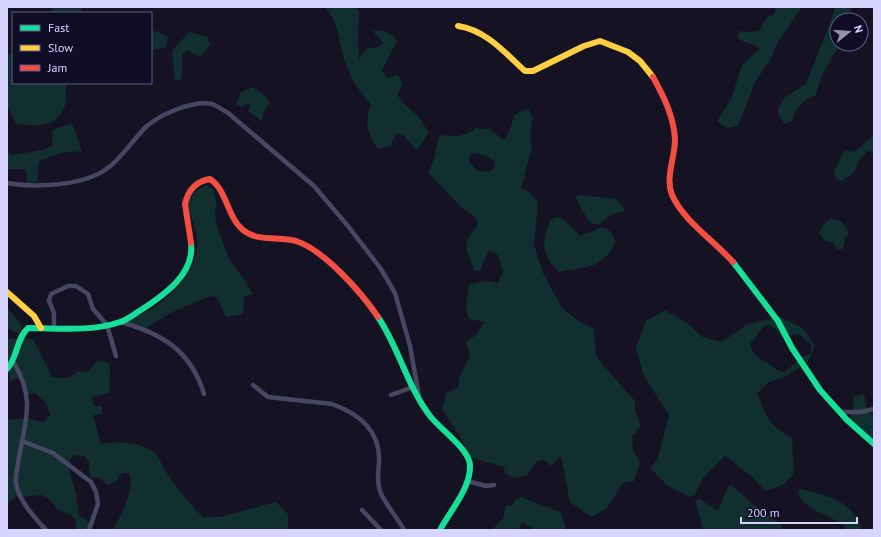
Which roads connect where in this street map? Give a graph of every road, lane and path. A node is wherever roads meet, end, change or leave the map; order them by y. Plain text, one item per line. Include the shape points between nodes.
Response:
1 (458, 26) dead end
2 (7, 183) edge
3 (7, 292) edge
4 (121, 322) junction
5 (107, 325) junction
6 (41, 328) junction
7 (54, 328) junction
8 (116, 356) dead end
9 (14, 363) junction
10 (7, 370) edge
11 (253, 385) dead end
12 (413, 387) junction
13 (204, 394) dead end
14 (392, 395) dead end
15 (420, 402) junction
16 (874, 409) edge
17 (839, 412) junction
18 (22, 441) junction
19 (874, 444) edge
20 (467, 481) junction
21 (494, 486) dead end
22 (362, 510) dead end
23 (46, 530) edge
24 (89, 530) edge
25 (380, 530) edge
26 (404, 530) edge
27 (440, 530) edge

1 - 17 main road via 471,28 487,37 525,71 533,71 600,41 628,52 640,61 658,85 673,124 675,141 670,180 671,193 679,208 732,261 778,321 792,348 820,390
2 - 15 street via 53,184 90,178 116,162 148,126 176,109 197,104 212,104 228,113 314,186 381,269 395,293 410,346
3 - 6 main road via 34,316
4 - 5 main road
4 - 12 main road via 165,294 183,274 192,252 186,198 199,182 210,180 216,183 243,230 258,236 300,243 325,260 360,292 383,324
4 - 13 street via 154,333 175,347 193,366
5 - 7 main road
5 - 7 street via 93,309 88,294 76,286 68,286 51,294 48,301 54,313
5 - 8 street
6 - 7 main road
6 - 9 main road via 28,328 23,333
9 - 10 main road
9 - 18 street via 27,393 28,412
11 - 26 street via 268,397 332,404 363,420 374,433 379,449 380,491
12 - 14 street
12 - 15 main road
15 - 20 main road via 447,436 468,457 471,469
16 - 17 street
17 - 19 main road
18 - 23 street via 16,485 22,499
18 - 24 street via 53,453 91,482 98,504
20 - 21 street
20 - 27 main road
22 - 25 street

